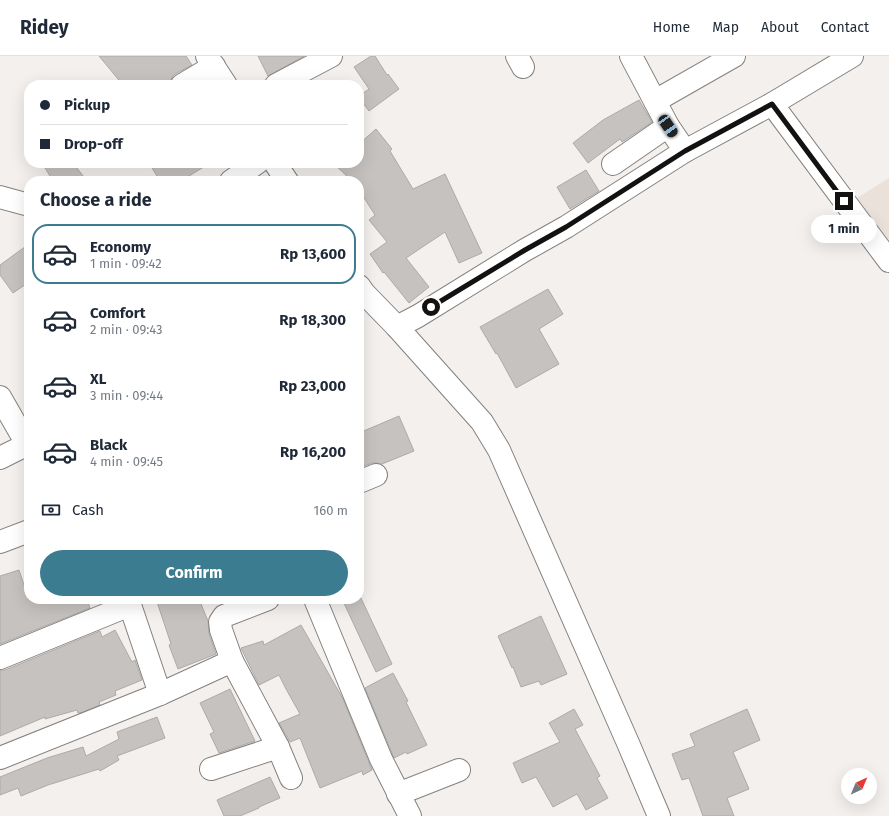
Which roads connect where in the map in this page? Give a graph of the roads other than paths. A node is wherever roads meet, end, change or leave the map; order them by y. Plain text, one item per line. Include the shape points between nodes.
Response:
1 (331, 56) edge
2 (631, 56) edge
3 (734, 56) edge
4 (850, 56) edge
5 (211, 61) edge
6 (188, 80) edge
7 (223, 80) edge
8 (285, 80) edge
9 (654, 101) junction
10 (772, 104) junction
11 (668, 126) junction
12 (685, 151) junction
13 (613, 164) dead end
14 (250, 168) edge
15 (238, 176) edge
16 (0, 197) edge
17 (24, 204) edge
18 (889, 261) edge
19 (364, 293) edge
20 (397, 327) junction
21 (0, 397) edge
22 (0, 458) edge
23 (24, 533) edge
24 (0, 542) edge
25 (124, 604) edge
26 (130, 604) edge
27 (242, 604) edge
28 (317, 604) edge
29 (221, 608) edge
30 (0, 658) edge
31 (232, 661) junction
32 (160, 694) junction
33 (278, 747) junction
34 (0, 758) edge
35 (211, 770) dead end
36 (459, 770) dead end
37 (291, 778) dead end
38 (398, 794) junction
39 (410, 816) edge
40 (659, 816) edge

1 - 8 street
2 - 9 street
3 - 9 street
4 - 10 street
5 - 6 street
5 - 7 street
9 - 11 street
10 - 12 street
10 - 18 street
11 - 12 street
11 - 13 street
12 - 20 street via 566,227
14 - 15 street
16 - 17 street
19 - 20 street
20 - 40 street via 482,422 499,450
21 - 22 street via 24,439 24,444
23 - 24 street
25 - 30 street
26 - 32 street
27 - 29 street
28 - 38 street
29 - 31 street via 221,630
31 - 32 street
31 - 33 street
32 - 34 street
33 - 35 street
33 - 37 street
36 - 38 street
38 - 39 street

